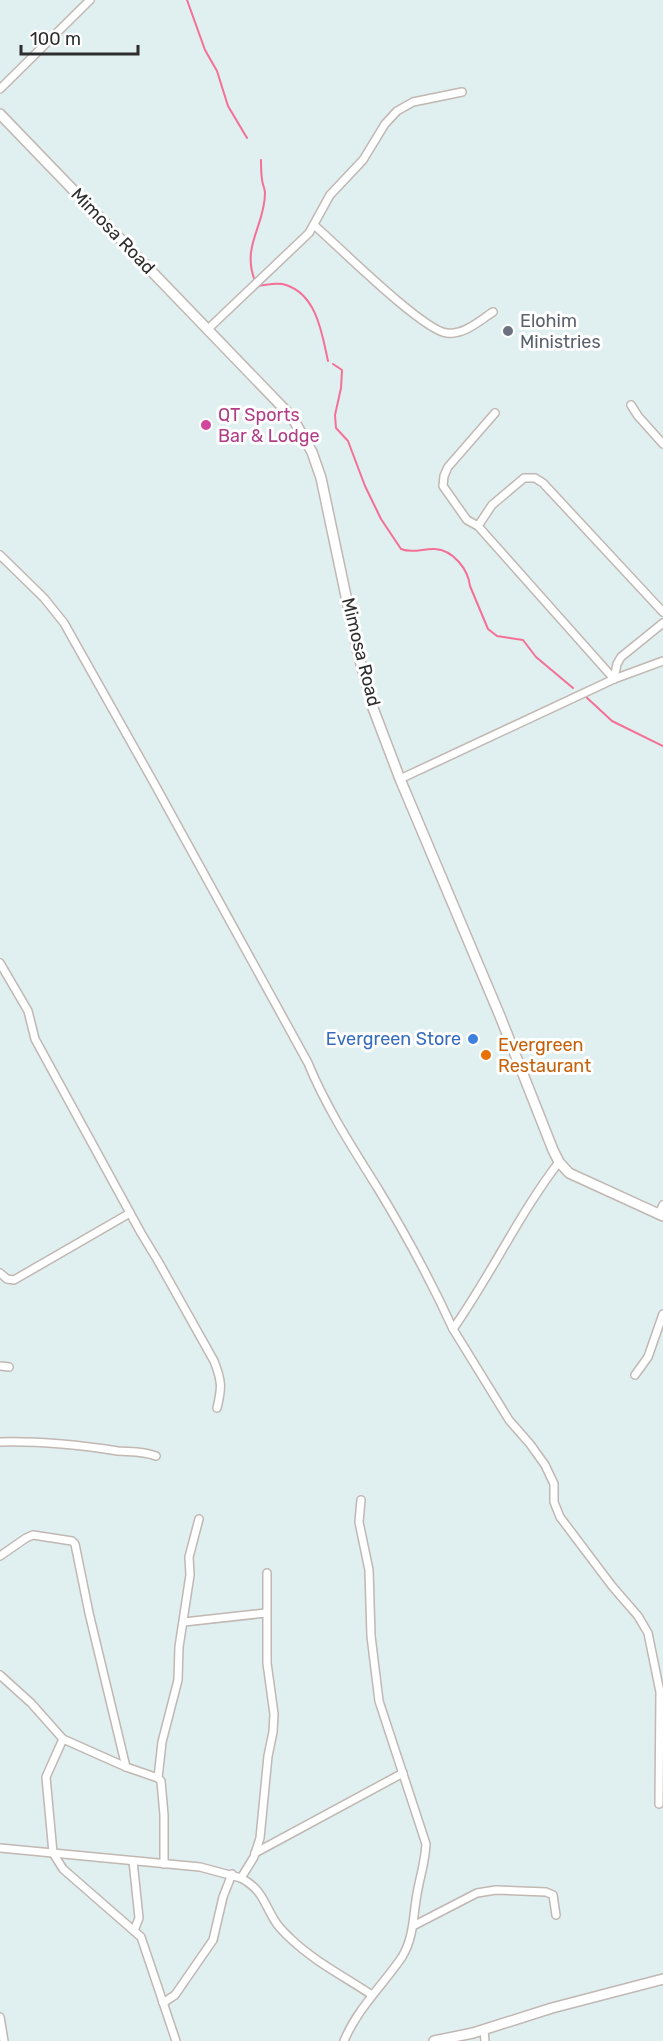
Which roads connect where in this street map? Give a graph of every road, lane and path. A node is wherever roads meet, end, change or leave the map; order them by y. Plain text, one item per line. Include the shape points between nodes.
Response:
1 (90, 0) edge
2 (0, 89) edge
3 (462, 92) dead end
4 (0, 114) edge
5 (314, 225) junction
6 (493, 312) dead end
7 (208, 329) junction
8 (631, 405) dead end
9 (495, 413) dead end
10 (663, 444) edge
11 (478, 526) junction
12 (0, 555) edge
13 (663, 612) edge
14 (663, 623) edge
15 (663, 661) edge
16 (614, 679) junction
17 (400, 779) junction
18 (0, 963) edge
19 (559, 1162) junction
20 (662, 1212) edge
21 (130, 1213) junction
22 (0, 1273) edge
23 (663, 1314) edge
24 (453, 1329) junction
25 (0, 1366) edge
26 (9, 1367) dead end
27 (635, 1375) dead end
28 (217, 1408) dead end
29 (0, 1442) edge
30 (156, 1456) dead end
31 (361, 1500) dead end
32 (199, 1519) dead end
33 (0, 1556) edge
34 (267, 1573) dead end
35 (267, 1613) junction
36 (184, 1622) junction
37 (0, 1675) edge
38 (63, 1739) junction
39 (126, 1767) junction
40 (403, 1773) junction
41 (158, 1778) junction
42 (659, 1804) dead end
43 (0, 1848) edge
44 (53, 1853) junction
45 (255, 1853) junction
46 (133, 1861) junction
47 (164, 1864) junction
48 (232, 1874) junction
49 (241, 1878) junction
50 (556, 1915) dead end
51 (413, 1926) junction
52 (134, 1931) junction
53 (663, 1979) edge
54 (372, 1995) junction
55 (163, 2003) junction
56 (0, 2017) edge
57 (484, 2030) junction
58 (4, 2041) edge
59 (176, 2041) edge
60 (344, 2041) edge
61 (434, 2041) edge
62 (485, 2041) edge

1 - 2 street
3 - 5 street via 413,102 397,111 363,160 330,195
4 - 7 street, Mimosa Road
5 - 6 street via 407,308 439,331 463,331
5 - 7 street via 289,254
7 - 17 street, Mimosa Road via 292,417 312,453 328,504 365,681
8 - 10 street
9 - 11 street via 444,476 443,486 467,520
11 - 13 street via 492,505 524,478 535,478
11 - 16 street
12 - 24 street via 64,623
14 - 16 street via 621,657
15 - 16 street
16 - 17 street
17 - 19 street, Mimosa Road
18 - 21 street via 28,1011 35,1039
19 - 20 street via 569,1173
19 - 24 street
21 - 22 street via 14,1280
21 - 28 street via 213,1361 222,1389
23 - 27 street via 648,1357
24 - 42 street via 509,1420 545,1465 554,1484 554,1502 560,1517 648,1633 660,1692
25 - 26 street
29 - 30 street via 75,1444
31 - 40 street via 379,1701
32 - 36 street via 189,1557
33 - 39 street via 33,1535 75,1544
34 - 35 street
35 - 36 street
35 - 45 street via 267,1663 274,1724
36 - 41 street via 178,1680 162,1742
37 - 38 street
38 - 39 street
38 - 44 street via 46,1777
39 - 41 street
40 - 45 street
40 - 51 street via 426,1844
41 - 47 street via 164,1815
43 - 44 street
44 - 46 street
44 - 52 street via 63,1869
45 - 49 street
46 - 47 street
46 - 52 street via 139,1918
47 - 48 street
48 - 49 street
48 - 55 street via 213,1940 175,1995
49 - 54 street via 256,1887 277,1924 294,1942
50 - 51 street via 553,1895 496,1890 466,1897
51 - 54 street via 402,1957
52 - 55 street via 141,1937
53 - 57 street
54 - 60 street
55 - 59 street
56 - 58 street
57 - 61 street
57 - 62 street

